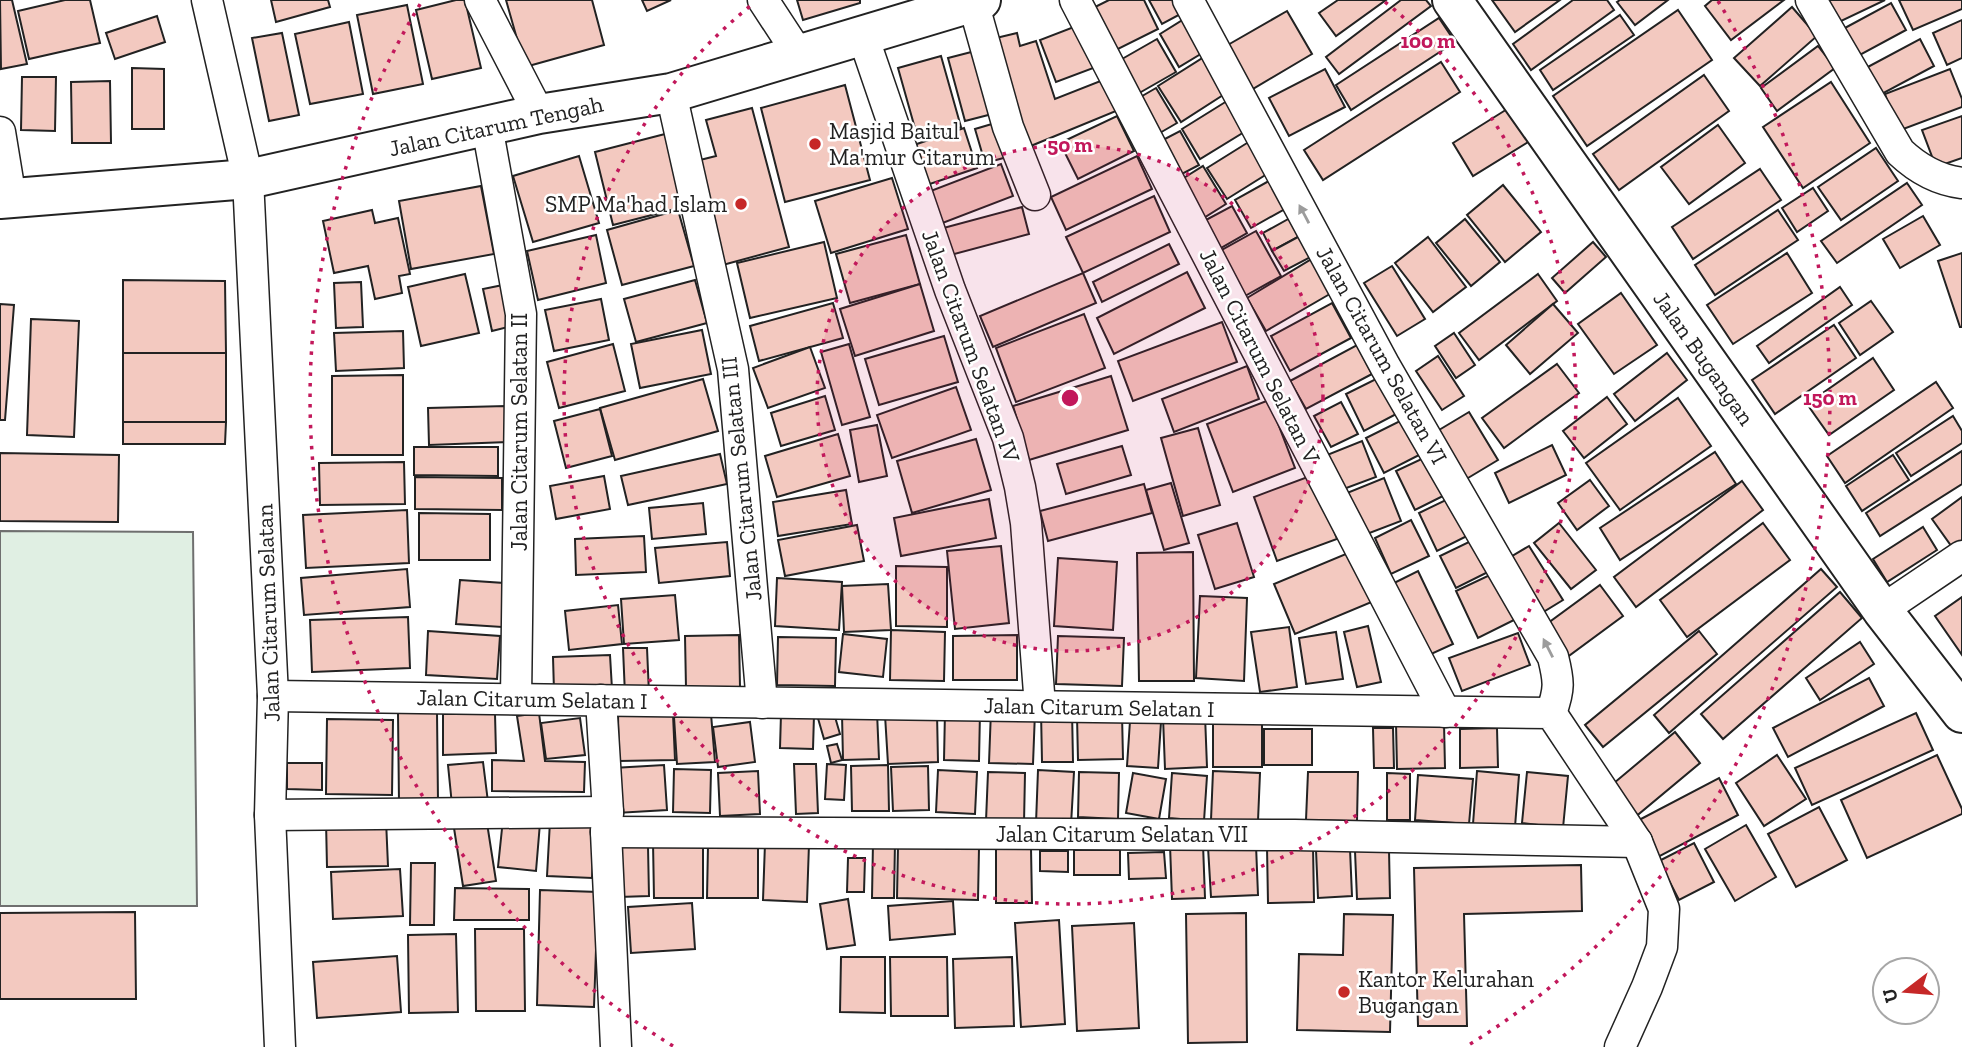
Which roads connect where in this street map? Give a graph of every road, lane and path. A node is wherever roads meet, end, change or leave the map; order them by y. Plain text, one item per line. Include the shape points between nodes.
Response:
1 (207, 0) edge
2 (480, 0) edge
3 (763, 0) edge
4 (1075, 0) edge
5 (1188, 0) edge
6 (1452, 0) edge
7 (1811, 0) edge
8 (977, 1) edge
9 (863, 36) junction
10 (799, 55) junction
11 (671, 93) junction
12 (539, 114) junction
13 (487, 126) junction
14 (0, 132) edge
15 (248, 179) junction
16 (1962, 183) edge
17 (1035, 195) dead end
18 (5, 199) edge
19 (1962, 556) edge
20 (1882, 610) junction
21 (273, 696) junction
22 (516, 699) junction
23 (601, 700) junction
24 (762, 703) junction
25 (1040, 706) junction
26 (1445, 712) junction
27 (1551, 713) junction
28 (1962, 713) edge
29 (270, 815) junction
30 (607, 822) junction
31 (1637, 842) junction
32 (280, 1047) edge
33 (616, 1047) edge
34 (1620, 1047) edge

1 - 15 street, Jalan Citarum Selatan
2 - 12 street
3 - 10 street
4 - 26 street, Jalan Citarum Selatan V
27 -> 5 street, Jalan Citarum Selatan VI via 1559,680 1553,657 1385,366
6 - 20 street, Jalan Bugangan
7 - 16 street via 1900,152 1939,178
8 - 9 street, Jalan Citarum Tengah
8 - 17 street via 1008,127
9 - 10 street, Jalan Citarum Tengah
9 - 25 street, Jalan Citarum Selatan IV via 950,290 1008,438 1026,523
10 - 11 street, Jalan Citarum Tengah
11 - 12 street, Jalan Citarum Tengah
11 - 24 street, Jalan Citarum Selatan III via 733,369
12 - 13 street, Jalan Citarum Tengah
13 - 15 street, Jalan Citarum Tengah
13 - 22 street, Jalan Citarum Selatan II via 521,314
14 - 18 street
15 - 18 street, Jalan Citarum Tengah
15 - 21 street, Jalan Citarum Selatan
19 - 20 street
20 - 28 street, Jalan Bugangan
21 - 22 street, Jalan Citarum Selatan I
21 - 29 street, Jalan Citarum Selatan
22 - 23 street, Jalan Citarum Selatan I
23 - 24 street, Jalan Citarum Selatan I
23 - 30 street
24 - 25 street, Jalan Citarum Selatan I
25 - 26 street, Jalan Citarum Selatan I
26 - 27 street, Jalan Citarum Selatan I
27 - 31 street
29 - 30 street, Jalan Citarum Selatan VII
29 - 32 street, Jalan Citarum Selatan
30 - 31 street, Jalan Citarum Selatan VII
30 - 33 street
31 - 34 street via 1664,909 1662,947

